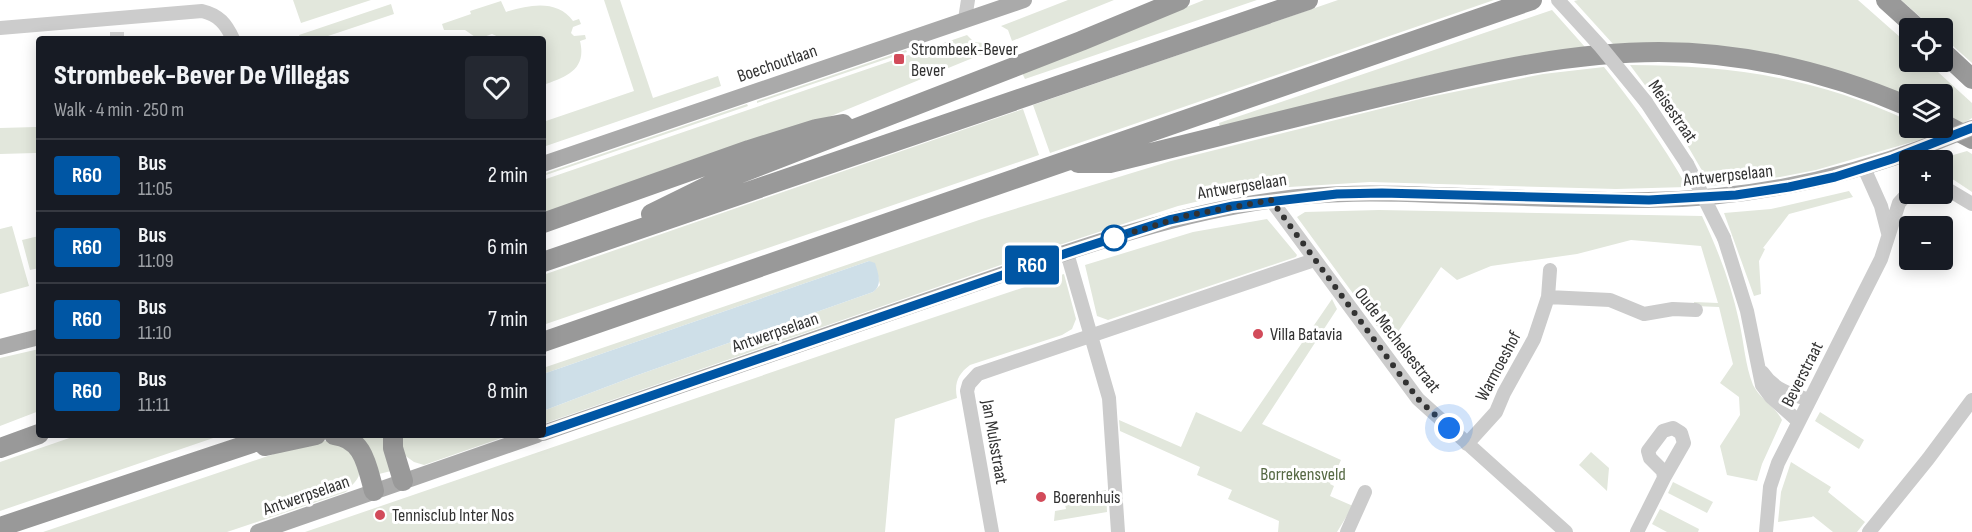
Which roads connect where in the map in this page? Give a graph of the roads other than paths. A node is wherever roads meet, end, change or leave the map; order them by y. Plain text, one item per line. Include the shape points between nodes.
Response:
1 (968, 0) edge
2 (1024, 0) edge
3 (1180, 0) edge
4 (1308, 0) edge
5 (1532, 0) edge
6 (1558, 0) edge
7 (1886, 0) edge
8 (992, 5) edge
9 (1906, 18) edge
10 (965, 20) junction
11 (0, 28) edge
12 (232, 36) edge
13 (1953, 61) edge
14 (1972, 79) edge
15 (1899, 103) edge
16 (884, 117) junction
17 (1972, 128) edge
18 (1953, 129) edge
19 (1972, 139) edge
20 (546, 163) edge
21 (1064, 163) junction
22 (1864, 168) junction
23 (1953, 193) edge
24 (1271, 200) junction
25 (1899, 204) edge
26 (1972, 204) edge
27 (546, 222) edge
28 (1889, 238) junction
29 (573, 252) junction
30 (1067, 253) junction
31 (1314, 260) junction
32 (546, 261) edge
33 (1550, 270) dead end
34 (1548, 297) junction
35 (642, 308) junction
36 (1696, 310) dead end
37 (1092, 335) junction
38 (36, 338) edge
39 (546, 341) edge
40 (0, 347) edge
41 (546, 349) edge
42 (1758, 365) junction
43 (1810, 400) junction
44 (1972, 400) edge
45 (1798, 421) junction
46 (546, 432) edge
47 (36, 435) edge
48 (267, 438) edge
49 (303, 438) edge
50 (345, 438) edge
51 (393, 438) edge
52 (528, 438) edge
53 (1467, 444) junction
54 (0, 448) edge
55 (204, 460) junction
56 (1664, 478) dead end
57 (404, 481) junction
58 (374, 491) junction
59 (1365, 492) dead end
60 (0, 527) edge
61 (258, 532) edge
62 (992, 532) edge
63 (1118, 532) edge
64 (1347, 532) edge
65 (1566, 532) edge
66 (1637, 532) edge
67 (1766, 532) edge
68 (1869, 532) edge

1 - 10 street
2 - 8 main road, Boechoutlaan
3 - 16 highway
4 - 29 highway
5 - 21 highway
6 - 42 street, Meisestraat, bridge via 1646,102 1687,164 1724,238 1747,311
7 - 9 highway
8 - 10 main road, Boechoutlaan
10 - 20 main road, Boechoutlaan
11 - 12 street via 116,26 202,11 218,17
13 - 14 highway
15 - 21 highway via 1789,66 1700,53 1612,53 1543,61 1459,78 1110,163
16 - 27 highway via 805,132
16 - 29 highway via 710,185
17 - 22 main road, Antwerpselaan, bridge
18 - 19 highway
21 - 35 highway
22 - 24 main road, Antwerpselaan via 1807,184 1684,199 1382,193
22 - 28 street via 1881,206
23 - 26 street
24 - 30 main road, Antwerpselaan via 1185,216
24 - 31 street, Oude Mechelsestraat
25 - 28 street, Beverstraat
28 - 43 street, Beverstraat
29 - 32 highway
30 - 37 street
30 - 46 main road, Antwerpselaan
31 - 37 street
31 - 53 street, Oude Mechelsestraat via 1418,399
33 - 34 street, Warmoeshof
34 - 36 street via 1611,300 1644,314
34 - 53 street, Warmoeshof via 1533,339 1496,412
35 - 39 highway
35 - 41 highway
37 - 62 street, Jan Mulsstraat via 978,374 969,384 968,398
37 - 63 street via 1109,399
38 - 40 main road
42 - 43 street, Meisestraat via 1774,386
42 - 45 street, Meisestraat via 1766,391
43 - 45 street, Beverstraat
44 - 68 street
45 - 67 street, Beverstraat via 1775,471
47 - 54 highway
48 - 55 highway
49 - 55 highway
50 - 58 highway via 359,447
51 - 57 highway
52 - 57 main road, Antwerpselaan
53 - 65 street, Oude Mechelsestraat
55 - 60 highway
56 - 66 street
57 - 58 main road, Antwerpselaan
58 - 61 main road, Antwerpselaan
59 - 64 street

